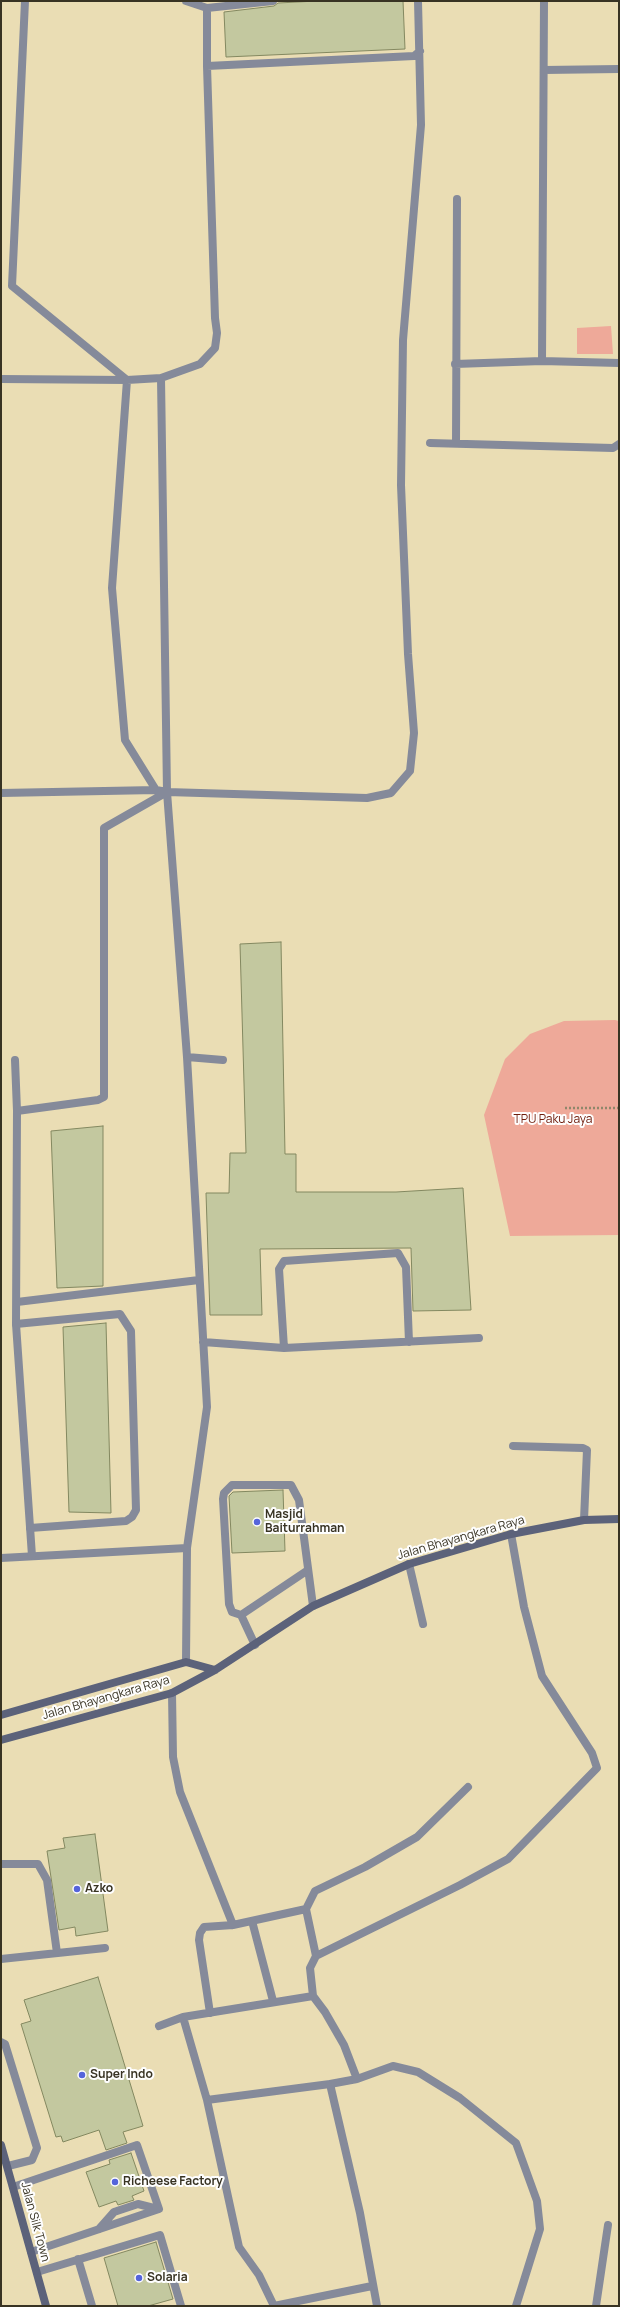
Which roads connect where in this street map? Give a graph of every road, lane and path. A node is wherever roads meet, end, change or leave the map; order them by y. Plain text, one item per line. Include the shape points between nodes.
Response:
1 (25, 1) edge
2 (186, 1) edge
3 (273, 1) edge
4 (418, 1) edge
5 (544, 1) edge
6 (207, 8) junction
7 (420, 51) junction
8 (206, 66) junction
9 (619, 69) edge
10 (544, 70) junction
11 (457, 199) dead end
12 (542, 361) junction
13 (619, 363) edge
14 (455, 364) junction
15 (161, 378) junction
16 (1, 379) edge
17 (127, 380) junction
18 (430, 443) dead end
19 (456, 443) junction
20 (619, 444) edge
21 (156, 790) junction
22 (167, 792) junction
23 (1, 793) edge
24 (187, 1057) junction
25 (15, 1060) dead end
26 (223, 1060) dead end
27 (565, 1108) dead end
28 (619, 1108) edge
29 (17, 1112) junction
30 (199, 1280) junction
31 (17, 1302) junction
32 (16, 1324) junction
33 (479, 1338) dead end
34 (203, 1342) junction
35 (409, 1342) junction
36 (284, 1348) junction
37 (513, 1446) dead end
38 (619, 1519) edge
39 (584, 1520) junction
40 (30, 1528) junction
41 (512, 1534) junction
42 (187, 1548) junction
43 (32, 1556) junction
44 (1, 1558) edge
45 (409, 1564) junction
46 (308, 1570) junction
47 (314, 1606) junction
48 (242, 1615) junction
49 (423, 1624) dead end
50 (255, 1646) junction
51 (186, 1662) junction
52 (215, 1670) junction
53 (172, 1693) junction
54 (1, 1715) edge
55 (1, 1740) edge
56 (468, 1787) dead end
57 (1, 1864) edge
58 (306, 1909) junction
59 (252, 1921) junction
60 (233, 1925) junction
61 (105, 1948) dead end
62 (57, 1953) junction
63 (316, 1956) junction
64 (1, 1959) edge
65 (313, 1996) junction
66 (273, 2001) junction
67 (210, 2013) junction
68 (183, 2017) junction
69 (159, 2026) dead end
70 (1, 2042) edge
71 (357, 2079) junction
72 (330, 2084) junction
73 (206, 2100) junction
74 (1, 2145) edge
75 (8, 2166) junction
76 (14, 2187) junction
77 (159, 2209) junction
78 (608, 2225) dead end
79 (98, 2230) junction
80 (31, 2252) junction
81 (78, 2260) junction
82 (36, 2272) junction
83 (372, 2286) junction
84 (46, 2306) edge
85 (92, 2306) edge
86 (181, 2306) edge
87 (274, 2306) edge
88 (376, 2306) edge
89 (516, 2306) edge
90 (596, 2306) edge

1 - 17 street via 12,286
2 - 6 street
3 - 6 street
4 - 7 street
5 - 10 street
6 - 8 street
7 - 8 street via 414,56
7 - 22 street via 421,124 403,340 401,485 414,733 410,772 391,793 367,798
8 - 15 street via 215,318 218,333 215,348 200,364
9 - 10 street
10 - 12 street
11 - 14 street
12 - 13 street
12 - 14 street
14 - 19 street
15 - 17 street
15 - 22 street
16 - 17 street
17 - 21 street via 113,596 125,740
18 - 19 street
19 - 20 street via 613,448
21 - 22 street
21 - 23 street
22 - 24 street
22 - 29 street via 105,827 103,831 104,1097
24 - 26 street
24 - 30 street
25 - 29 street
27 - 28 path
29 - 31 street
30 - 31 street
30 - 34 street
31 - 32 street
32 - 40 street
32 - 40 street via 120,1314 131,1331 136,1510 126,1521
33 - 35 street
34 - 36 street
34 - 42 street via 207,1407
35 - 36 street
35 - 36 street via 406,1267 398,1254 284,1261 279,1269
37 - 39 street via 587,1450
38 - 39 main road, Jalan Bhayangkara Raya
39 - 41 main road, Jalan Bhayangkara Raya
40 - 43 street
41 - 45 main road, Jalan Bhayangkara Raya
41 - 63 street via 524,1607 542,1676 592,1753 597,1768 508,1858 460,1885
42 - 43 street
42 - 51 street
43 - 44 street
45 - 47 main road, Jalan Bhayangkara Raya
45 - 49 street
46 - 47 street
46 - 48 street
46 - 48 street via 299,1500 291,1485 232,1484 224,1493 223,1499 229,1604 232,1612
47 - 50 main road, Jalan Bhayangkara Raya
48 - 50 street
50 - 52 main road, Jalan Bhayangkara Raya
51 - 52 main road
51 - 54 main road, Jalan Bhayangkara Raya
52 - 53 main road, Jalan Bhayangkara Raya
53 - 55 main road, Jalan Bhayangkara Raya
53 - 60 street via 173,1757 180,1792
56 - 58 street via 417,1837 365,1867 315,1891
57 - 62 street via 38,1864 47,1880
58 - 59 street
58 - 63 street
59 - 60 street
59 - 66 street
60 - 67 street via 204,1927 200,1933
61 - 62 street
62 - 64 street
63 - 65 street via 310,1968
65 - 66 street
65 - 71 street via 344,2046
66 - 67 street
67 - 68 street
68 - 69 street
68 - 73 street
70 - 75 street via 5,2044 37,2148 32,2160
71 - 72 street
71 - 89 street via 393,2066 418,2072 460,2098 516,2144 537,2200 540,2230
72 - 73 street
72 - 83 street via 360,2213
73 - 87 street via 239,2247 259,2274
74 - 75 main road, Jalan Silk Town
75 - 76 main road, Jalan Silk Town
76 - 77 street via 137,2145
76 - 80 main road, Jalan Silk Town
77 - 79 street
77 - 79 street via 138,2204 114,2212
78 - 90 street
79 - 80 street
80 - 82 main road, Jalan Silk Town
81 - 82 street
81 - 85 street
81 - 86 street via 160,2235
82 - 84 main road, Jalan Silk Town
83 - 87 street
83 - 88 street

